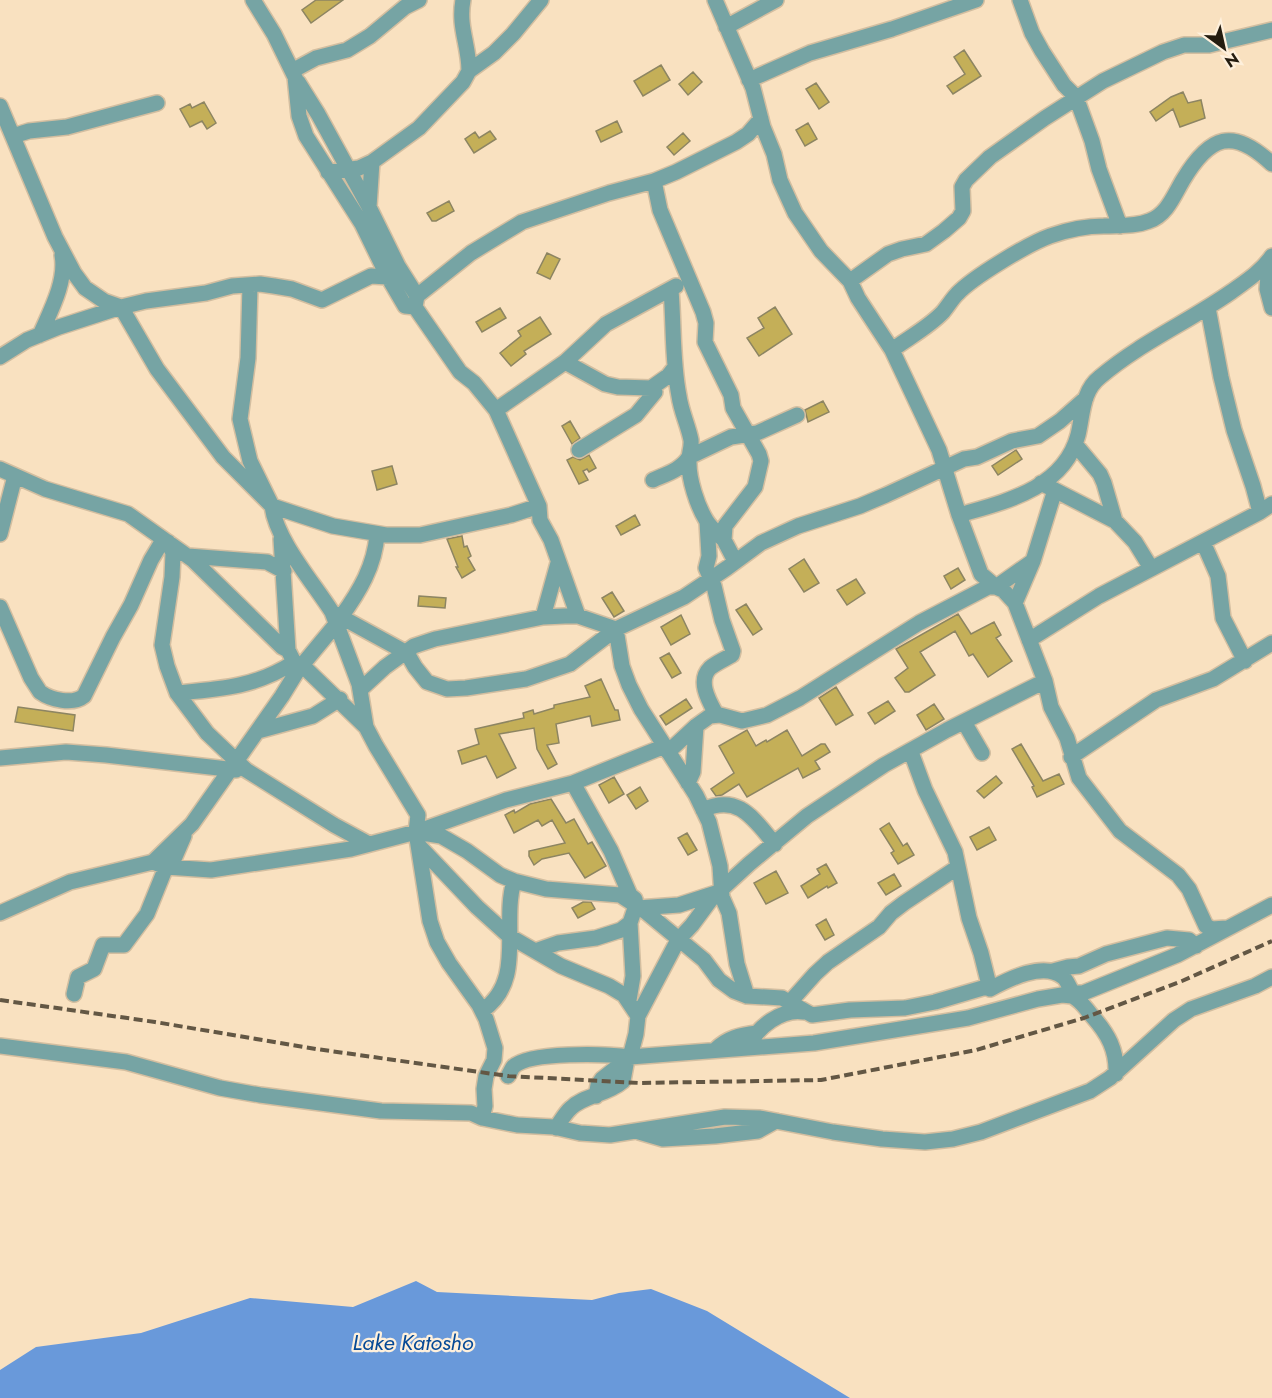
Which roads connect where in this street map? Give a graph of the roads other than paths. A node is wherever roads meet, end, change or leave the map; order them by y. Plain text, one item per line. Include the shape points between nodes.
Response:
1 (252, 0) edge
2 (419, 0) edge
3 (463, 0) edge
4 (542, 0) edge
5 (715, 0) edge
6 (776, 0) edge
7 (976, 0) edge
8 (1020, 0) edge
9 (726, 27) junction
10 (1272, 30) edge
11 (469, 71) junction
12 (293, 74) junction
13 (749, 80) junction
14 (1076, 97) junction
15 (157, 103) dead end
16 (0, 106) edge
17 (761, 119) junction
18 (8, 135) edge
19 (372, 162) junction
20 (1272, 164) edge
21 (347, 170) junction
22 (328, 172) junction
23 (654, 181) junction
24 (369, 207) junction
25 (1120, 226) junction
26 (61, 246) junction
27 (1270, 259) edge
28 (387, 277) junction
29 (688, 277) junction
30 (850, 281) junction
31 (250, 286) junction
32 (671, 290) junction
33 (416, 301) junction
34 (121, 307) junction
35 (1208, 308) junction
36 (1272, 308) edge
37 (40, 335) junction
38 (892, 350) junction
39 (0, 357) edge
40 (565, 362) junction
41 (675, 367) junction
42 (653, 390) junction
43 (1086, 398) junction
44 (496, 410) junction
45 (683, 413) junction
46 (797, 415) dead end
47 (746, 433) junction
48 (1075, 444) junction
49 (579, 450) dead end
50 (689, 457) junction
51 (943, 468) junction
52 (0, 469) edge
53 (15, 476) junction
54 (653, 480) dead end
55 (1041, 483) junction
56 (1055, 490) junction
57 (1107, 495) junction
58 (1080, 502) junction
59 (272, 506) junction
60 (539, 506) junction
61 (1266, 508) edge
62 (959, 515) junction
63 (1114, 521) junction
64 (707, 522) junction
65 (281, 533) junction
66 (0, 534) edge
67 (377, 534) junction
68 (724, 540) junction
69 (168, 542) junction
70 (1203, 542) junction
71 (188, 556) junction
72 (735, 561) junction
73 (1033, 561) junction
74 (558, 563) junction
75 (1151, 568) junction
76 (284, 571) junction
77 (710, 579) junction
78 (996, 587) junction
79 (1016, 603) junction
80 (0, 607) edge
81 (579, 616) junction
82 (337, 617) junction
83 (543, 617) junction
84 (616, 629) junction
85 (1029, 640) junction
86 (1272, 643) edge
87 (407, 653) junction
88 (1245, 660) junction
89 (295, 662) junction
90 (1045, 681) junction
91 (360, 689) junction
92 (177, 693) junction
93 (340, 700) junction
94 (716, 714) junction
95 (964, 722) junction
96 (696, 726) junction
97 (366, 727) junction
98 (258, 731) junction
99 (667, 749) junction
100 (911, 752) junction
101 (982, 753) dead end
102 (1071, 757) junction
103 (0, 758) edge
104 (238, 767) junction
105 (573, 783) junction
106 (688, 783) junction
107 (703, 810) junction
108 (417, 838) junction
109 (369, 844) junction
110 (775, 844) junction
111 (160, 865) junction
112 (958, 867) junction
113 (514, 881) junction
114 (722, 891) junction
115 (1272, 905) edge
116 (637, 907) junction
117 (0, 913) edge
118 (630, 923) junction
119 (1227, 928) junction
120 (509, 936) junction
121 (678, 940) junction
122 (1196, 946) junction
123 (535, 951) junction
124 (1053, 971) junction
125 (1272, 977) edge
126 (990, 988) junction
127 (74, 994) dead end
128 (1073, 994) junction
129 (747, 996) junction
130 (629, 1000) junction
131 (790, 1002) junction
132 (482, 1011) junction
133 (804, 1012) junction
134 (638, 1016) junction
135 (757, 1033) junction
136 (0, 1046) edge
137 (748, 1047) junction
138 (715, 1050) junction
139 (628, 1058) junction
140 (1116, 1074) junction
141 (508, 1076) dead end
142 (482, 1118) junction
143 (556, 1128) junction

1 - 12 street
2 - 12 street via 346,51 316,58
3 - 11 street via 462,35 469,52
4 - 11 street via 494,53
5 - 9 street
6 - 9 street
7 - 13 street via 810,53
8 - 14 street via 1042,51
9 - 13 street
10 - 14 street via 1163,52
11 - 19 street via 419,128
12 - 21 street
12 - 22 street via 306,136
13 - 17 street
14 - 25 street
14 - 30 street via 974,171 962,187 964,203 959,218 945,231 926,244 888,254
15 - 18 street via 67,127
16 - 18 street
17 - 23 street via 736,142
17 - 30 street via 795,213 821,251
18 - 26 street
19 - 21 street
19 - 24 street
20 - 25 street via 1256,149 1238,141 1222,140 1196,162 1160,215 1150,221
21 - 22 street
21 - 24 street
22 - 28 street via 362,224
23 - 29 street via 660,210
23 - 33 street via 522,222 471,252
24 - 33 street
25 - 38 street via 1084,227 1048,237 1001,262 958,292 943,312
26 - 34 street via 85,288
26 - 37 street via 64,266
27 - 35 street
27 - 36 street via 1267,289
28 - 31 street via 371,276 322,300 292,289
28 - 33 street via 405,306
29 - 32 street
29 - 47 street via 706,323 705,342
30 - 38 street
31 - 34 street
31 - 59 street via 248,358 240,419 250,461
32 - 40 street via 606,324
32 - 41 street
33 - 44 street via 460,372
34 - 37 street
34 - 59 street via 157,369 223,457
35 - 43 street via 1116,364 1094,382
35 - 61 street via 1234,430 1253,486
37 - 39 street
38 - 51 street via 939,450
40 - 42 street via 605,384
40 - 44 street
41 - 42 street
41 - 45 street
42 - 45 street
42 - 49 street via 636,415
43 - 48 street
43 - 51 street via 1038,436 1012,441
44 - 60 street
45 - 50 street via 692,448
46 - 47 street via 757,433
47 - 50 street
47 - 68 street via 761,461 754,487 725,526
48 - 55 street via 1064,463
48 - 57 street via 1100,474
50 - 54 street via 678,469
50 - 64 street via 693,485
51 - 62 street
51 - 72 street via 860,506 798,526 761,543
52 - 53 street
53 - 66 street
53 - 69 street via 128,514
55 - 56 street
55 - 62 street via 1009,501
56 - 58 street
56 - 73 street
57 - 58 street
57 - 63 street
58 - 63 street
59 - 65 street
59 - 67 street via 333,526
60 - 67 street via 420,535
60 - 74 street via 540,520
61 - 70 street
62 - 78 street via 981,574
63 - 75 street via 1135,542
64 - 68 street
64 - 77 street via 706,568
65 - 76 street
65 - 82 street
67 - 82 street via 370,567 357,595
68 - 72 street
69 - 71 street
69 - 80 street via 160,545 151,560 80,700 40,692
69 - 92 street via 173,554 172,577 162,645
70 - 75 street
70 - 88 street via 1218,576 1223,618
71 - 76 street via 267,562
71 - 89 street
72 - 77 street
73 - 78 street
73 - 79 street
74 - 81 street
74 - 83 street
75 - 85 street
76 - 89 street
77 - 84 street via 684,597
77 - 94 street via 733,651 705,676 704,685
78 - 79 street
78 - 94 street via 988,587 939,612 766,715 742,721
79 - 85 street
81 - 83 street
81 - 84 street
82 - 87 street via 346,618
82 - 89 street
82 - 91 street
83 - 87 street via 435,639 414,646
84 - 87 street via 570,664 526,679 466,688 427,682
84 - 99 street via 629,685
85 - 90 street
86 - 88 street
87 - 91 street
88 - 102 street via 1213,679 1156,700
89 - 92 street via 254,683
89 - 93 street
89 - 98 street via 291,683
90 - 95 street
90 - 102 street
91 - 93 street
91 - 97 street
92 - 104 street
93 - 97 street
93 - 98 street via 319,713
94 - 96 street
95 - 100 street
95 - 101 street
96 - 99 street
96 - 106 street via 694,765
97 - 108 street via 418,815
98 - 104 street
99 - 105 street
99 - 106 street
100 - 110 street via 848,788
100 - 112 street via 924,790 956,852
102 - 119 street via 1083,784 1120,831 1178,875 1206,926
103 - 104 street via 66,752
104 - 109 street
104 - 111 street
105 - 108 street via 506,800
105 - 116 street
106 - 107 street
107 - 110 street via 724,804 738,807 756,820
107 - 114 street via 715,843
108 - 109 street
108 - 113 street via 441,836
108 - 120 street via 477,907
108 - 132 street via 437,942
109 - 111 street via 227,869 195,871
110 - 114 street
111 - 117 street via 70,882
111 - 127 street via 164,878 144,921 124,945 102,945 94,969 78,977
112 - 126 street
112 - 131 street via 828,962
113 - 116 street via 546,889 620,895
113 - 120 street
114 - 116 street via 680,904
114 - 121 street
114 - 129 street
115 - 119 street
116 - 118 street
116 - 121 street
118 - 123 street via 610,935 558,943
118 - 130 street via 633,976
119 - 122 street
120 - 123 street
120 - 132 street via 510,962 502,991
121 - 129 street via 704,960 725,985
121 - 134 street
122 - 124 street via 1189,940 1167,938
122 - 128 street
123 - 130 street via 609,986
124 - 126 street via 1036,971
124 - 128 street via 1064,977
125 - 140 street via 1255,987 1191,1009
126 - 133 street via 905,1008 850,1010 818,1016
128 - 137 street via 872,1035 791,1046
128 - 140 street via 1108,1035
129 - 131 street via 774,996
130 - 134 street
131 - 133 street
132 - 142 street via 495,1054 486,1076
133 - 135 street via 783,1014
134 - 139 street
135 - 137 street
135 - 138 street via 734,1037
136 - 142 street via 126,1062 219,1088 260,1095 381,1111 471,1113
137 - 138 street
138 - 139 street
139 - 141 street via 592,1054 540,1058 519,1064
139 - 143 street via 623,1081 610,1091 572,1107
140 - 143 street via 1067,1100 981,1132 925,1142 833,1132 760,1118 725,1117 610,1135
142 - 143 street

